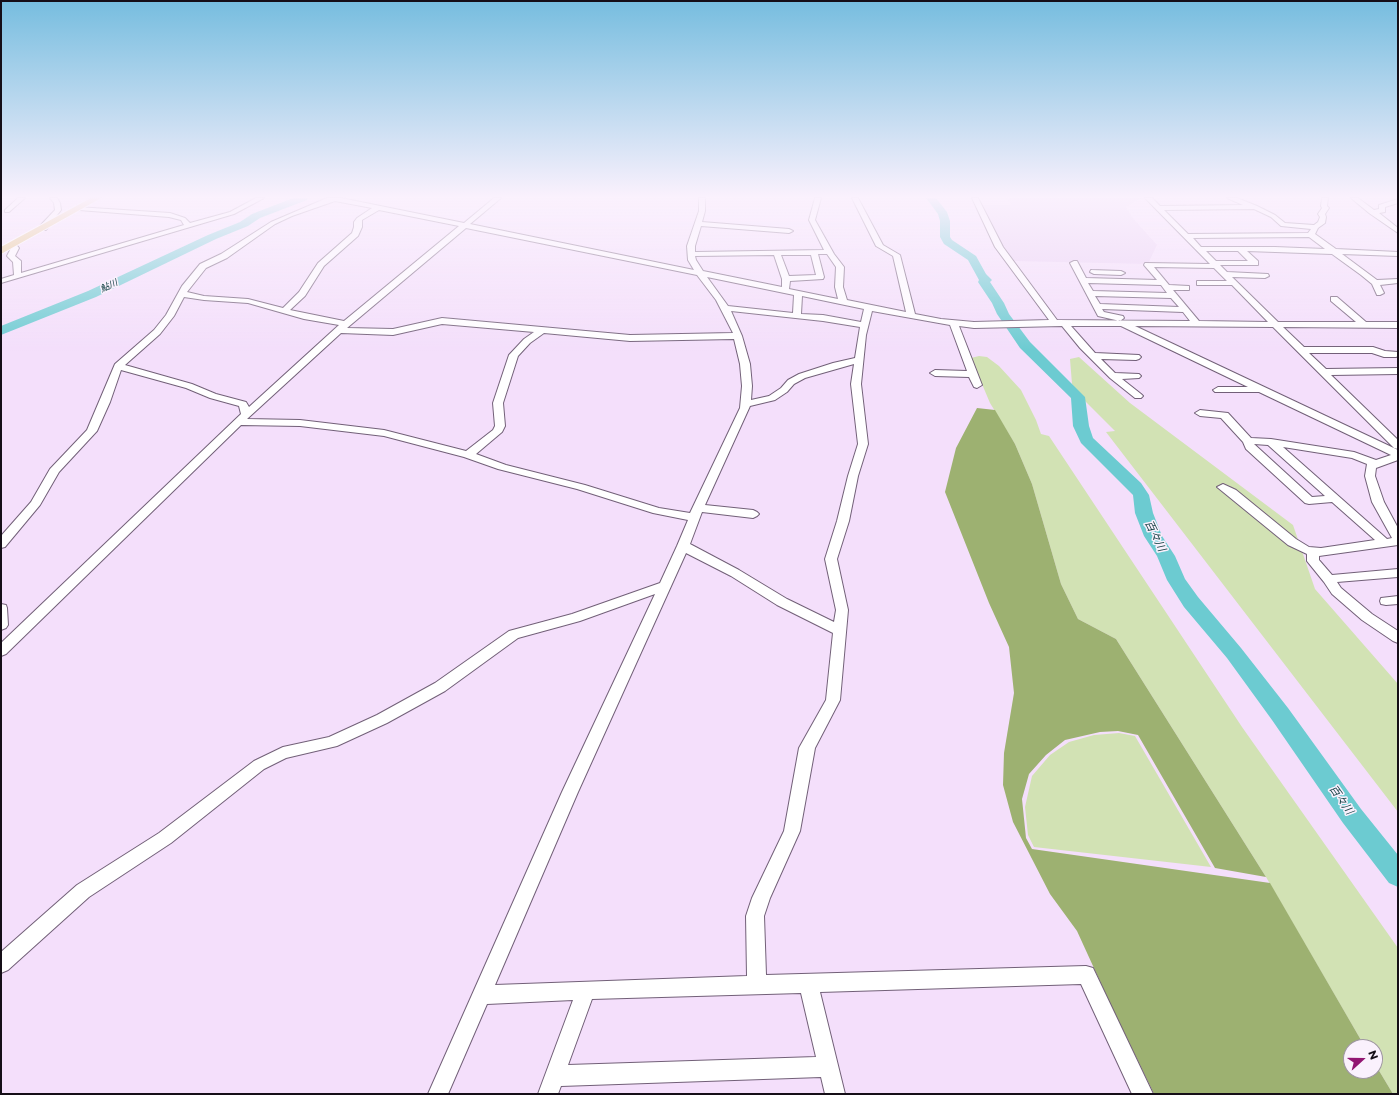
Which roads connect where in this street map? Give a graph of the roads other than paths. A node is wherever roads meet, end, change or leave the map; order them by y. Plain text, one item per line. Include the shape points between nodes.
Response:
1 (14, 249) edge
2 (110, 249) edge
3 (234, 249) edge
4 (338, 249) edge
5 (438, 249) edge
6 (581, 249) edge
7 (691, 249) edge
8 (827, 249) edge
9 (886, 249) edge
10 (1001, 249) edge
11 (1199, 249) edge
12 (1240, 249) edge
13 (1277, 249) edge
14 (1330, 249) edge
15 (814, 252) junction
16 (829, 252) junction
17 (1334, 252) junction
18 (777, 253) junction
19 (691, 254) junction
20 (1398, 254) edge
21 (1074, 263) dead end
22 (1215, 265) junction
23 (1078, 271) junction
24 (700, 273) junction
25 (1224, 274) junction
26 (18, 276) junction
27 (1265, 276) dead end
28 (786, 279) junction
29 (1082, 280) junction
30 (1, 281) edge
31 (1126, 281) junction
32 (1398, 281) edge
33 (1200, 283) dead end
34 (1233, 283) junction
35 (1375, 283) junction
36 (1165, 285) junction
37 (1186, 288) dead end
38 (786, 290) junction
39 (798, 292) junction
40 (1090, 293) junction
41 (1380, 293) dead end
42 (182, 294) junction
43 (1174, 296) junction
44 (1334, 299) dead end
45 (843, 302) junction
46 (1096, 306) junction
47 (869, 307) junction
48 (725, 308) junction
49 (1185, 310) junction
50 (284, 311) junction
51 (797, 316) junction
52 (911, 316) junction
53 (1057, 323) junction
54 (1123, 323) junction
55 (1137, 323) junction
56 (1196, 323) junction
57 (954, 324) junction
58 (1276, 324) junction
59 (864, 325) junction
60 (1364, 325) junction
61 (1398, 325) edge
62 (342, 327) junction
63 (541, 331) junction
64 (738, 336) junction
65 (1301, 350) junction
66 (1396, 354) dead end
67 (1093, 356) junction
68 (1136, 357) dead end
69 (859, 360) junction
70 (118, 366) junction
71 (1398, 371) edge
72 (940, 372) dead end
73 (1323, 372) junction
74 (973, 374) junction
75 (1113, 376) junction
76 (1136, 376) dead end
77 (977, 385) dead end
78 (1218, 390) dead end
79 (1262, 390) junction
80 (1138, 396) dead end
81 (746, 404) junction
82 (1200, 413) dead end
83 (242, 419) junction
84 (1248, 441) junction
85 (1271, 442) junction
86 (1398, 446) edge
87 (468, 455) junction
88 (1398, 455) edge
89 (1376, 464) junction
90 (1223, 487) dead end
91 (1334, 498) junction
92 (696, 512) junction
93 (753, 514) dead end
94 (1398, 540) edge
95 (1385, 543) junction
96 (1, 544) edge
97 (683, 546) junction
98 (1313, 551) junction
99 (1398, 573) edge
100 (1329, 579) junction
101 (663, 586) junction
102 (1, 608) edge
103 (1, 625) edge
104 (1, 631) edge
105 (840, 631) junction
106 (1398, 638) edge
107 (12, 641) junction
108 (1, 651) edge
109 (1, 964) edge
110 (757, 985) junction
111 (809, 985) junction
112 (586, 990) junction
113 (481, 995) junction
114 (828, 1067) junction
115 (551, 1085) edge
116 (438, 1094) edge
117 (835, 1094) edge
118 (1143, 1094) edge

1 - 26 street via 11,256 17,261
2 - 26 street
3 - 42 street via 203,266
4 - 50 street via 320,265 302,294
5 - 62 street
6 - 24 street
7 - 19 street
8 - 16 street
9 - 52 street via 896,255
10 - 53 street
11 - 22 street
12 - 22 street via 1255,263
13 - 17 street
14 - 17 street
15 - 16 street
15 - 18 street
15 - 28 street via 820,277
16 - 45 street via 840,266 839,287
17 - 20 street
17 - 35 street
18 - 19 street
18 - 28 street
19 - 24 street
21 - 23 street
22 - 25 street
22 - 36 street via 1148,265
23 - 29 street
23 - 31 street via 1120,270
24 - 38 street
24 - 48 street
25 - 27 street
25 - 34 street
26 - 30 street
28 - 38 street
29 - 31 street
29 - 40 street
31 - 36 street
32 - 35 street
33 - 34 street
34 - 58 street
35 - 41 street
36 - 37 street
36 - 43 street
38 - 39 street
39 - 45 street
39 - 51 street
40 - 43 street
40 - 46 street
42 - 50 street via 248,301
42 - 70 street via 170,316 157,332
43 - 49 street
44 - 60 street
45 - 47 street
46 - 49 street
46 - 55 street via 1101,314
47 - 52 street
47 - 59 street
48 - 51 street
48 - 64 street
49 - 56 street
50 - 62 street
51 - 59 street
52 - 57 street
53 - 54 street
53 - 57 street
53 - 67 street
54 - 55 street
54 - 79 street
55 - 56 street
56 - 58 street
57 - 74 street
58 - 60 street
58 - 65 street
59 - 69 street
60 - 61 street
62 - 63 street via 393,332 442,321
62 - 83 street
63 - 64 street via 649,338
63 - 87 street via 514,355 498,403 500,426 497,432
64 - 81 street via 745,364
65 - 66 street via 1373,350 1384,354
65 - 73 street
67 - 68 street
67 - 75 street
69 - 81 street via 802,376 772,398
69 - 105 street via 856,384 863,444 831,559 842,610
70 - 83 street via 243,404
70 - 96 street via 92,431 54,471 36,503
71 - 73 street
72 - 74 street
73 - 86 street
74 - 77 street
75 - 76 street
75 - 80 street
78 - 79 street
79 - 88 street
81 - 92 street
82 - 84 street via 1224,415
83 - 87 street via 355,429 390,435
83 - 107 street
84 - 85 street
84 - 91 street via 1250,447 1309,501
85 - 89 street via 1354,455
85 - 91 street
87 - 92 street via 502,467 657,510
88 - 89 street
89 - 94 street via 1371,466 1370,476 1378,502
90 - 98 street via 1292,542
91 - 95 street
92 - 93 street
92 - 97 street
94 - 95 street
95 - 98 street
97 - 101 street
97 - 105 street via 735,573 782,602
98 - 100 street via 1313,561
99 - 100 street
100 - 106 street via 1336,591
101 - 109 street via 575,618 514,634 440,687 382,719 332,742 283,754 259,765 164,838 83,891
101 - 113 street
102 - 103 street
104 - 107 street
105 - 110 street via 833,700 807,748 792,831 754,916
107 - 108 street
110 - 111 street
110 - 112 street
111 - 114 street
111 - 118 street via 983,977 1086,976
112 - 113 street
112 - 115 street
113 - 116 street
114 - 115 street
114 - 117 street

